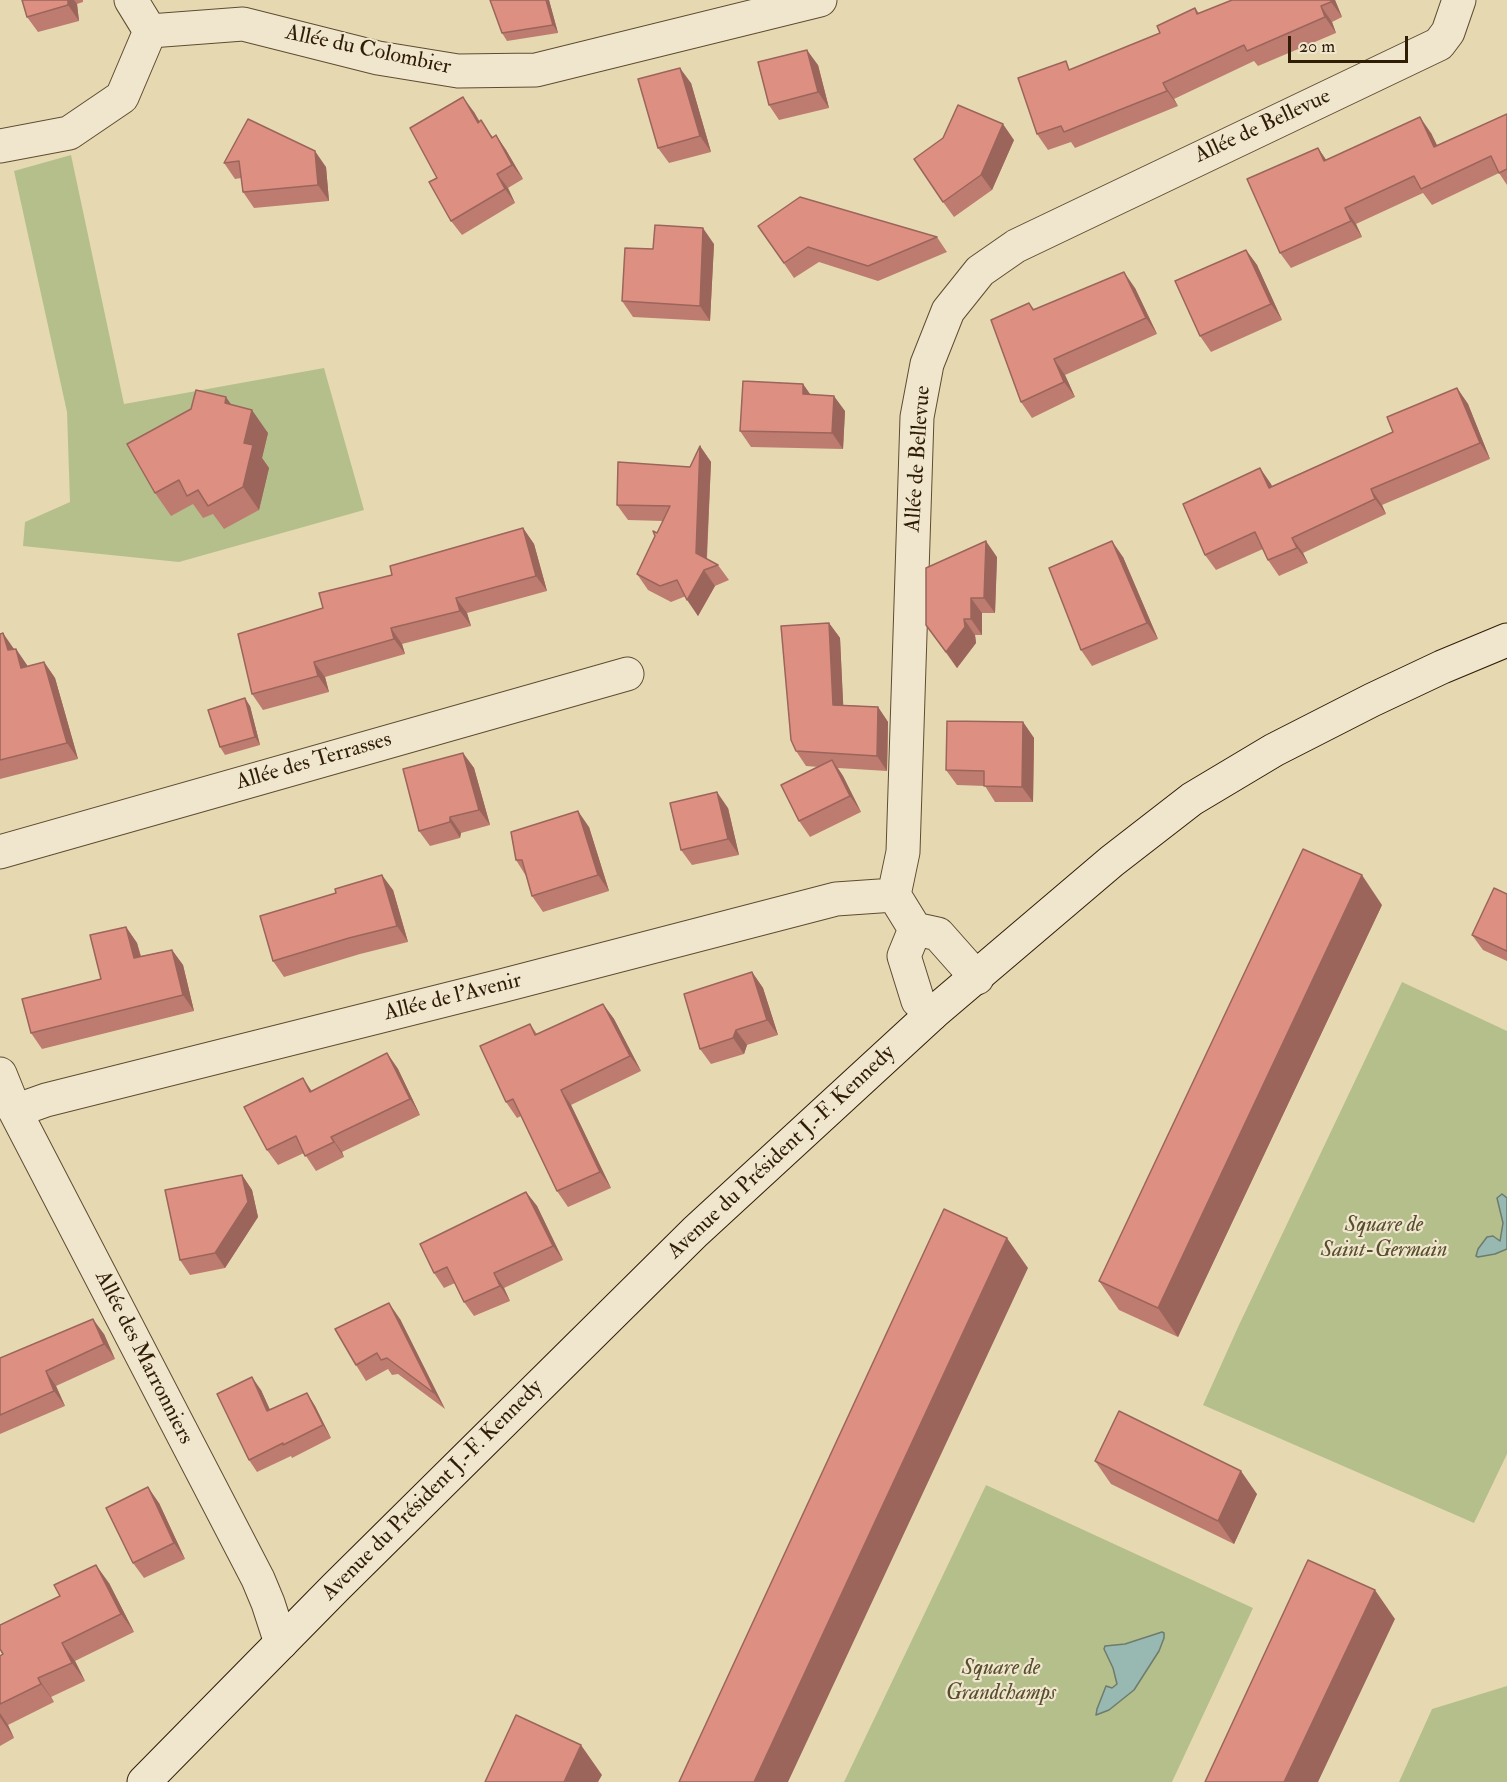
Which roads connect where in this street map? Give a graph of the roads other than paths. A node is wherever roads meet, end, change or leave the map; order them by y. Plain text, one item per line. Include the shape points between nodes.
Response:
1 (131, 0) edge
2 (820, 0) edge
3 (1459, 0) edge
4 (150, 31) junction
5 (0, 146) edge
6 (1507, 640) edge
7 (627, 674) dead end
8 (0, 852) edge
9 (894, 895) junction
10 (915, 929) junction
11 (976, 978) junction
12 (932, 1014) junction
13 (0, 1074) edge
14 (15, 1111) junction
15 (281, 1643) junction
16 (144, 1782) edge

1 - 4 street
2 - 4 street, Allée du Colombier via 536,70 458,71 378,58 243,24
3 - 9 street, Allée de Bellevue via 1448,32 1439,44 1016,246 981,271 948,311 927,364 917,417 903,852
4 - 5 street via 122,96 69,133
6 - 11 street, Avenue du Président J.-F. Kennedy via 1372,700 1274,750 1192,799 1112,861
7 - 8 street, Allée des Terrasses
9 - 10 street
9 - 14 street, Allée de l'Avenir via 836,899
10 - 11 street via 938,934
10 - 12 street via 904,956 918,1001
11 - 12 street, Avenue du Président J.-F. Kennedy
12 - 15 street, Avenue du Président J.-F. Kennedy via 695,1232
13 - 14 street, Allée des Marronniers
14 - 15 street, Allée des Marronniers via 258,1579
15 - 16 street, Avenue du Président J.-F. Kennedy

